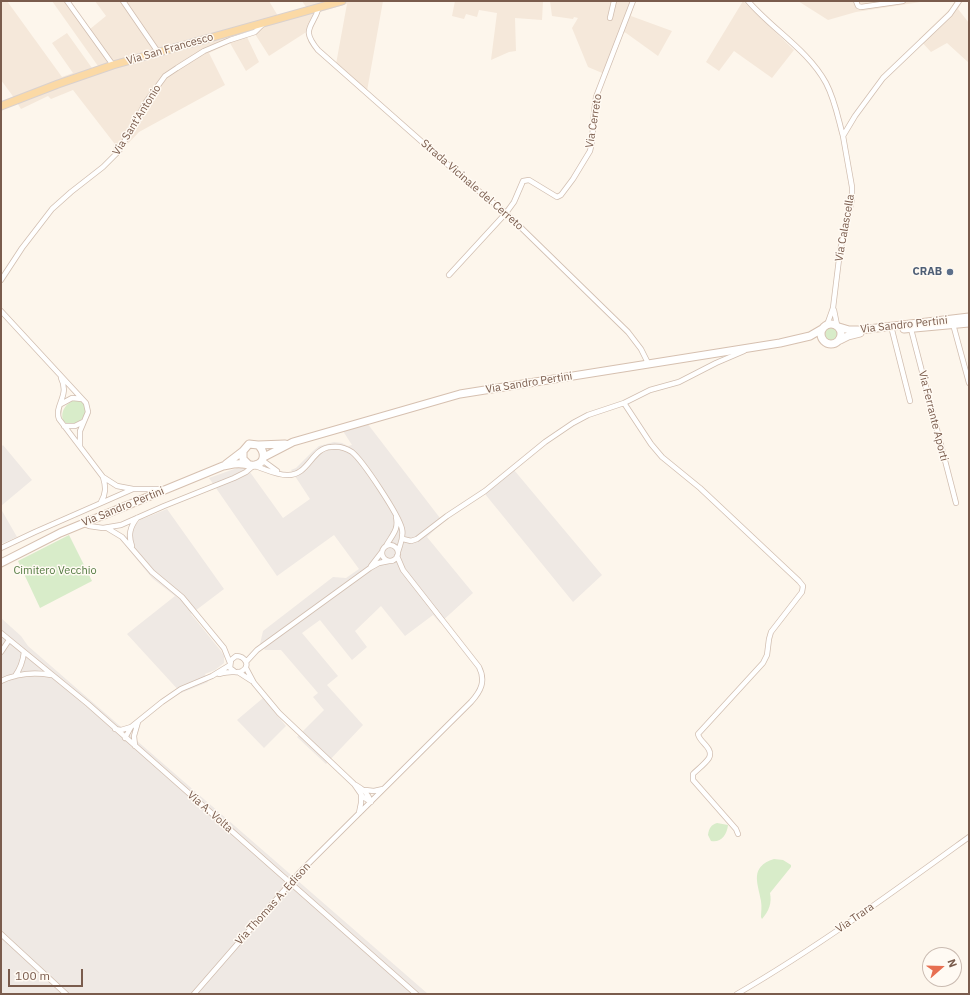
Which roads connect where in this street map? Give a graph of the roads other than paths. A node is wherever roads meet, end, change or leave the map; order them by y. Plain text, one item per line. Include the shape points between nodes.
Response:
1 (68, 1) edge
2 (123, 1) edge
3 (342, 1) edge
4 (614, 1) edge
5 (632, 1) edge
6 (748, 1) edge
7 (903, 1) edge
8 (959, 1) edge
9 (857, 3) edge
10 (319, 7) junction
11 (610, 18) dead end
12 (263, 24) junction
13 (158, 52) junction
14 (113, 65) junction
15 (1, 106) edge
16 (843, 136) junction
17 (506, 213) junction
18 (448, 275) dead end
19 (1, 280) edge
20 (833, 308) junction
21 (1, 312) edge
22 (969, 317) edge
23 (969, 323) edge
24 (954, 324) junction
25 (838, 326) junction
26 (825, 327) junction
27 (911, 329) junction
28 (892, 330) junction
29 (803, 338) junction
30 (840, 340) junction
31 (823, 341) junction
32 (751, 348) junction
33 (648, 363) junction
34 (56, 372) junction
35 (969, 383) edge
36 (85, 401) junction
37 (910, 401) dead end
38 (61, 404) junction
39 (624, 404) junction
40 (86, 420) junction
41 (64, 426) junction
42 (289, 444) junction
43 (258, 445) junction
44 (80, 446) junction
45 (243, 451) junction
46 (263, 459) junction
47 (252, 465) junction
48 (223, 466) junction
49 (282, 474) junction
50 (103, 478) junction
51 (174, 487) junction
52 (133, 489) junction
53 (100, 504) junction
54 (956, 504) dead end
55 (395, 511) junction
56 (138, 517) junction
57 (82, 523) junction
58 (106, 528) junction
59 (403, 539) junction
60 (386, 546) junction
61 (1, 548) edge
62 (136, 553) junction
63 (381, 553) junction
64 (398, 554) junction
65 (390, 561) junction
66 (1, 563) edge
67 (370, 568) junction
68 (404, 570) junction
69 (1, 633) edge
70 (9, 640) junction
71 (224, 648) junction
72 (257, 650) junction
73 (1, 652) edge
74 (24, 652) junction
75 (239, 656) junction
76 (230, 664) junction
77 (246, 665) junction
78 (236, 672) junction
79 (52, 675) junction
80 (14, 676) junction
81 (212, 676) junction
82 (1, 681) edge
83 (254, 682) junction
84 (115, 729) junction
85 (133, 729) junction
86 (125, 738) junction
87 (136, 747) junction
88 (354, 784) junction
89 (387, 785) junction
90 (364, 790) junction
91 (361, 795) junction
92 (371, 802) junction
93 (355, 818) junction
94 (738, 834) dead end
95 (969, 837) edge
96 (291, 883) junction
97 (1, 934) edge
98 (66, 994) edge
99 (194, 994) edge
100 (416, 994) edge
101 (737, 994) edge

1 - 14 street
2 - 13 street
3 - 10 main road, Via San Francesco
4 - 11 street
5 - 17 street, Via Cerreto via 598,93 594,109 592,144 587,158 559,196 554,196 541,186 524,180
6 - 16 street, Via Calascella via 820,74 831,94
7 - 9 street via 862,7
8 - 16 street via 950,14 883,78
10 - 12 main road, Via San Francesco
10 - 17 street, Strada Vicinale del Cerreto via 308,32 318,50
12 - 13 main road, Via San Francesco
12 - 19 street, Via Sant'Antonio via 255,32 204,51 165,76 117,154 52,209
13 - 14 main road, Via San Francesco
14 - 15 main road, Via San Francesco
16 - 20 street, Via Calascella via 852,199 840,252
17 - 18 street, Via Cerreto
17 - 33 street, Strada Vicinale del Cerreto via 628,332
20 - 25 street, Via Calascella
20 - 26 street, Via Calascella
21 - 34 street
22 - 25 main road, Via Sandro Pertini via 860,330
23 - 24 main road, Via Sandro Pertini
24 - 27 main road, Via Sandro Pertini
24 - 35 street
25 - 26 main road, Via Sandro Pertini via 833,324
25 - 30 main road via 842,334
26 - 29 main road, Via Sandro Pertini
26 - 31 main road via 821,336
27 - 28 main road, Via Sandro Pertini
27 - 54 street, Via Ferrante Aporti
28 - 30 main road, Via Sandro Pertini via 857,334
28 - 37 street
29 - 31 main road, Via Sandro Pertini
29 - 32 main road, Via Sandro Pertini
30 - 31 main road, Via Sandro Pertini via 832,345
32 - 33 main road, Via Sandro Pertini
32 - 39 street via 682,381 650,390
33 - 42 main road, Via Sandro Pertini via 467,393
34 - 36 street
34 - 38 street via 62,380 64,389
36 - 38 street via 74,397
36 - 40 street via 88,410
38 - 41 street via 58,416
39 - 59 street via 584,417 569,425 485,491 417,539
39 - 94 street via 662,457 700,488 800,580 803,586 802,594 771,633 763,663 698,734 710,756 693,774 693,780
40 - 41 street via 75,426
40 - 44 street via 80,431
41 - 44 street
42 - 43 main road
42 - 46 main road, Via Sandro Pertini
43 - 45 main road via 249,444
43 - 46 main road via 263,450
44 - 50 street
45 - 47 main road via 243,459
45 - 48 main road
46 - 47 main road, Via Sandro Pertini via 260,464
46 - 49 street
47 - 48 main road, Via Sandro Pertini
47 - 49 street
47 - 56 street via 246,472 234,478
48 - 51 main road, Via Sandro Pertini
49 - 55 street via 293,475 302,470 315,454 324,448 347,449 360,462
50 - 52 street via 117,486
50 - 53 street via 105,493
51 - 52 street
51 - 57 main road, Via Sandro Pertini
52 - 53 street
53 - 61 street
55 - 59 street
55 - 60 street via 395,533
56 - 58 street via 121,525
56 - 62 street via 129,534
57 - 58 street
57 - 66 main road, Via Sandro Pertini
58 - 62 street via 120,536
59 - 64 street
60 - 63 street
60 - 64 street via 394,546
62 - 71 street via 155,575 182,597
63 - 65 street via 384,559
63 - 67 street
64 - 65 street
64 - 68 street
65 - 67 street
65 - 68 street
67 - 72 street
68 - 89 street, Via Thomas A. Edison via 477,664 482,682 481,690 476,696
69 - 70 street, Via A. Volta
70 - 73 street
70 - 74 street, Via A. Volta
71 - 75 street
71 - 76 street
72 - 75 street
72 - 77 street
74 - 79 street, Via A. Volta
74 - 80 street via 18,672
75 - 76 street via 232,658
75 - 77 street
76 - 78 street
76 - 81 street
77 - 78 street via 242,671
77 - 83 street
78 - 81 street
78 - 83 street
79 - 80 street
79 - 84 street, Via A. Volta
80 - 82 street
81 - 85 street via 181,689 162,702
83 - 88 street via 281,715
84 - 85 street
84 - 86 street, Via A. Volta
85 - 86 street
85 - 87 street
86 - 87 street, Via A. Volta
87 - 96 street, Via A. Volta
88 - 90 street
88 - 91 street
89 - 90 street via 374,791
89 - 92 street, Via Thomas A. Edison
90 - 92 street
91 - 92 street
91 - 93 street via 361,807
92 - 93 street, Via Thomas A. Edison
93 - 96 street, Via Thomas A. Edison
95 - 101 street, Via Trara via 819,944
96 - 99 street, Via Thomas A. Edison
96 - 100 street, Via A. Volta
97 - 98 street

